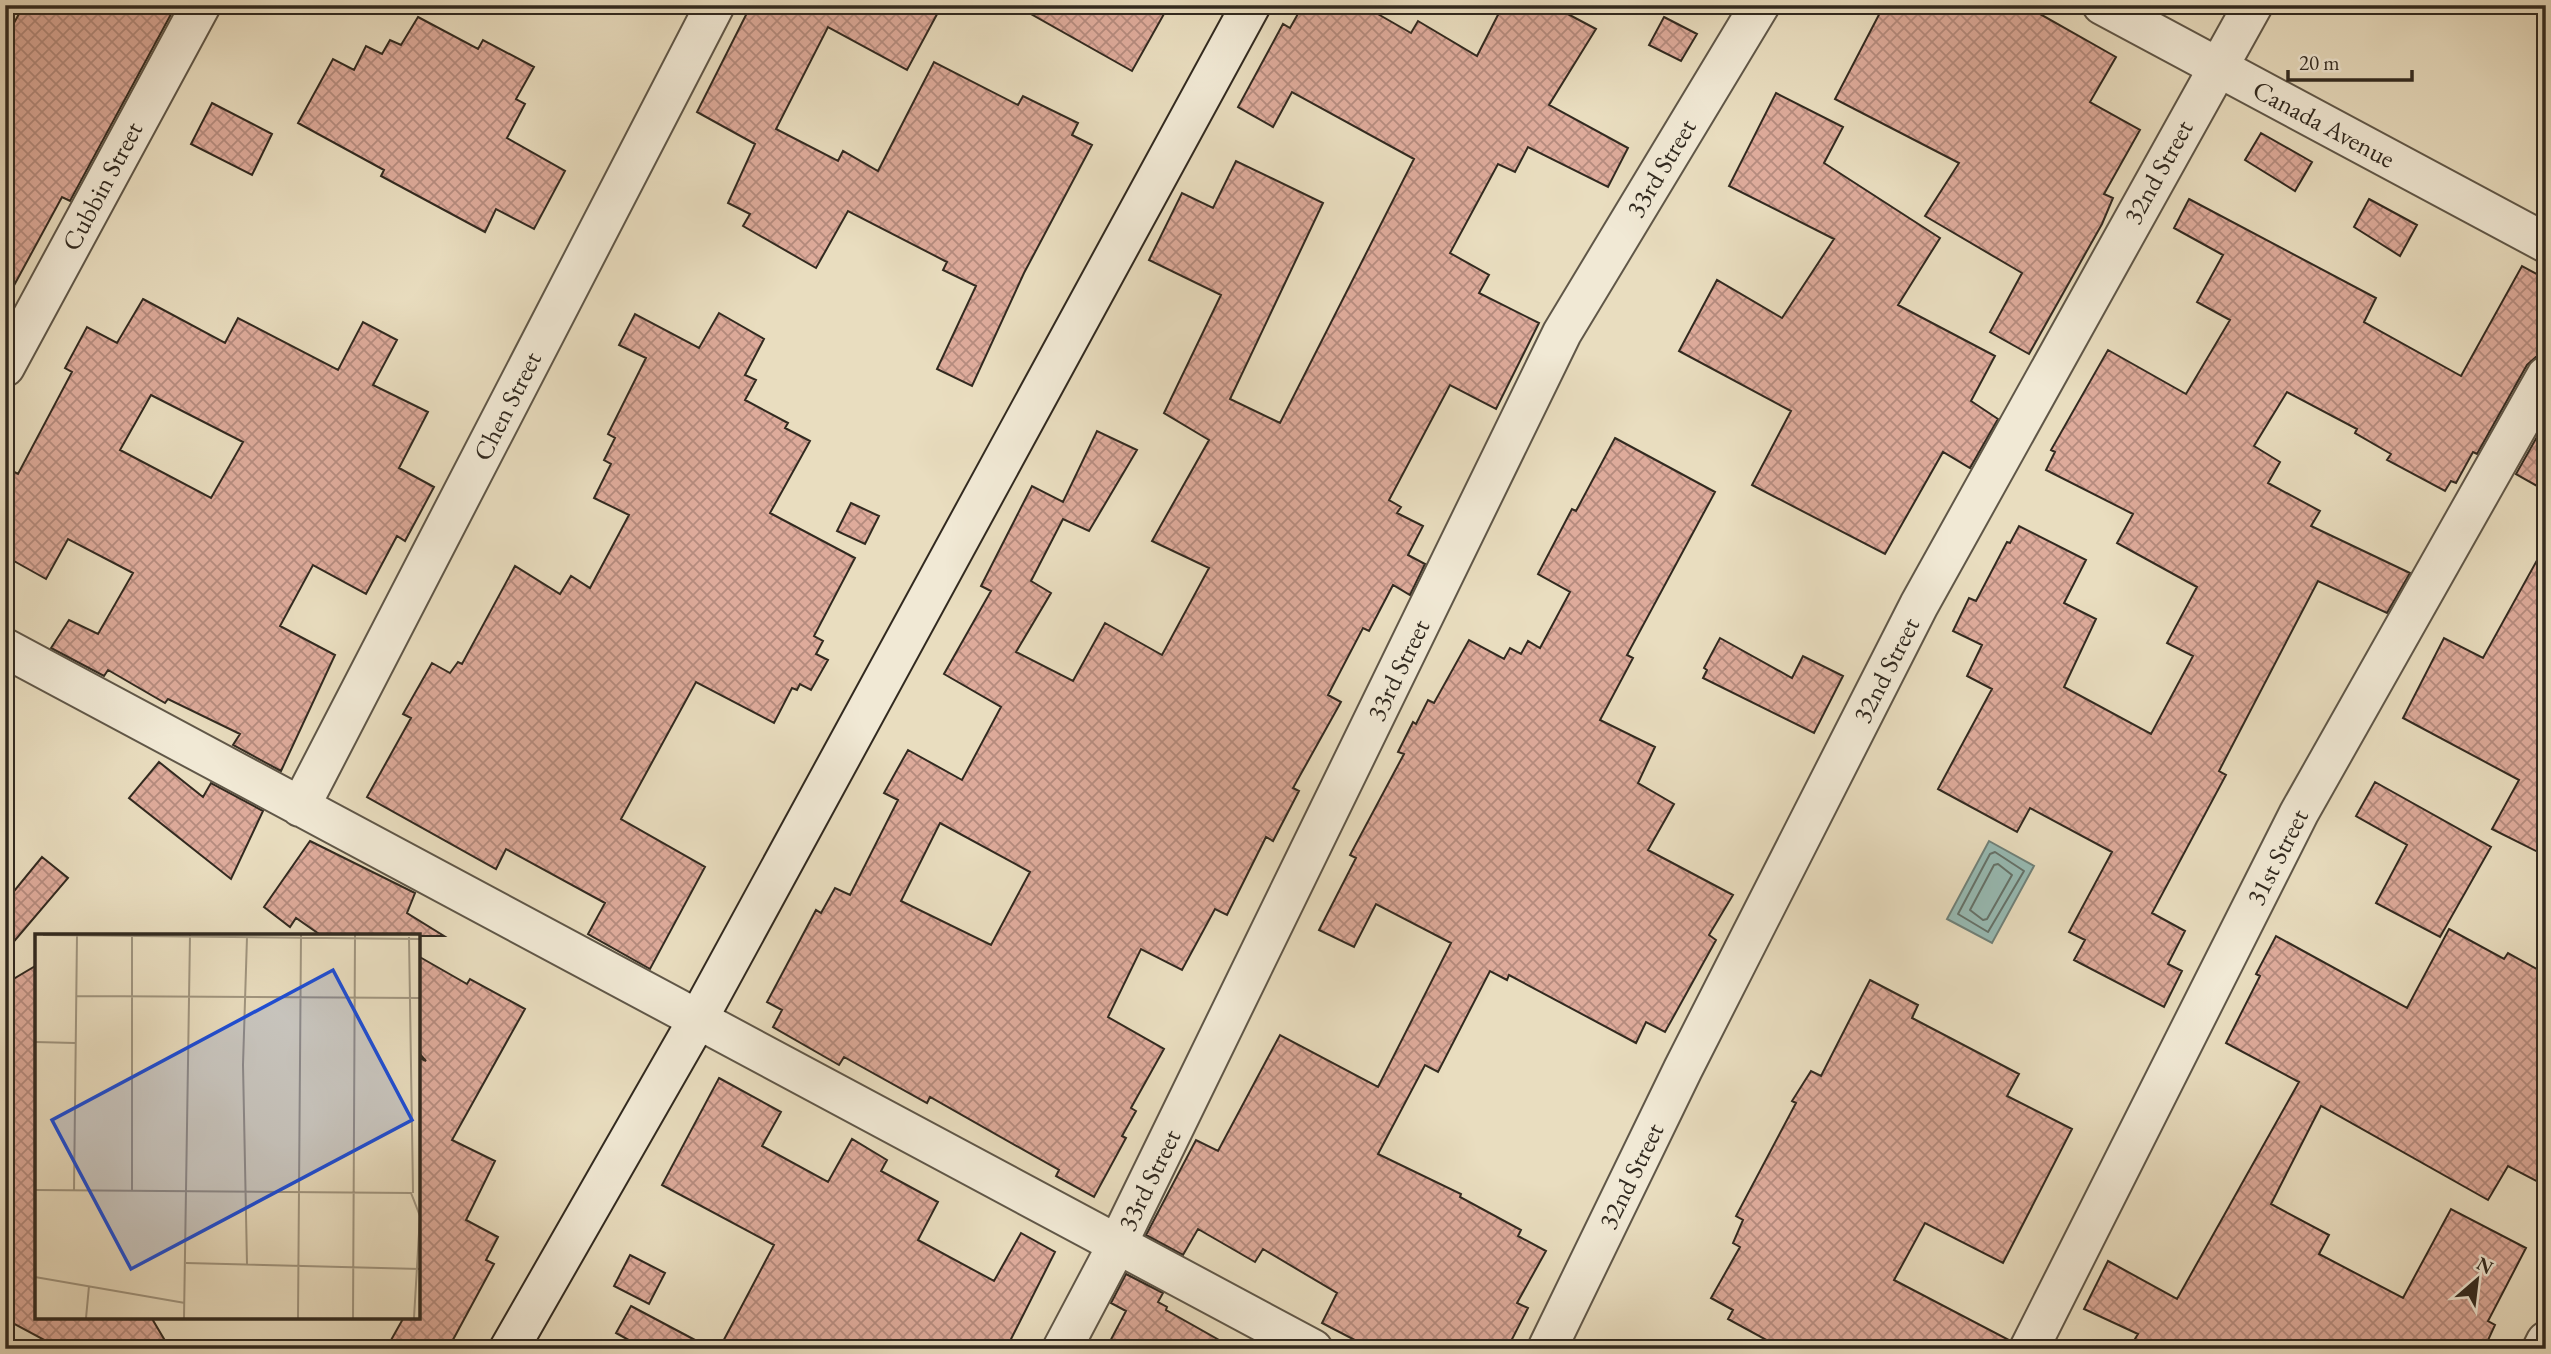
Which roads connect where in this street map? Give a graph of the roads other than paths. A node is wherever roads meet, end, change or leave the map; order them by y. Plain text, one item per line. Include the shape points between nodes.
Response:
1 (201, 5) edge
2 (715, 5) edge
3 (1251, 5) edge
4 (1760, 5) edge
5 (2102, 5) edge
6 (2253, 5) edge
7 (2217, 66) junction
8 (2546, 243) edge
9 (5, 367) edge
10 (2546, 376) edge
11 (5, 648) edge
12 (300, 807) junction
13 (698, 1019) junction
14 (1117, 1245) junction
15 (2546, 1341) edge
16 (509, 1349) edge
17 (1062, 1349) edge
18 (1313, 1349) edge
19 (1547, 1349) edge
20 (2029, 1349) edge
21 (2542, 1349) edge

1 - 9 street, Cubbin Street
2 - 12 street, Chen Street
3 - 13 street
4 - 14 street, 33rd Street via 1562,333
5 - 7 street, Canada Avenue
6 - 7 street, 32nd Street
7 - 8 street, Canada Avenue
7 - 19 street, 32nd Street via 1919,605 1689,1057
10 - 20 street, 31st Street via 2299,813
11 - 12 street
12 - 13 street
13 - 14 street
13 - 16 street
14 - 17 street, 33rd Street
14 - 18 street
15 - 21 street

